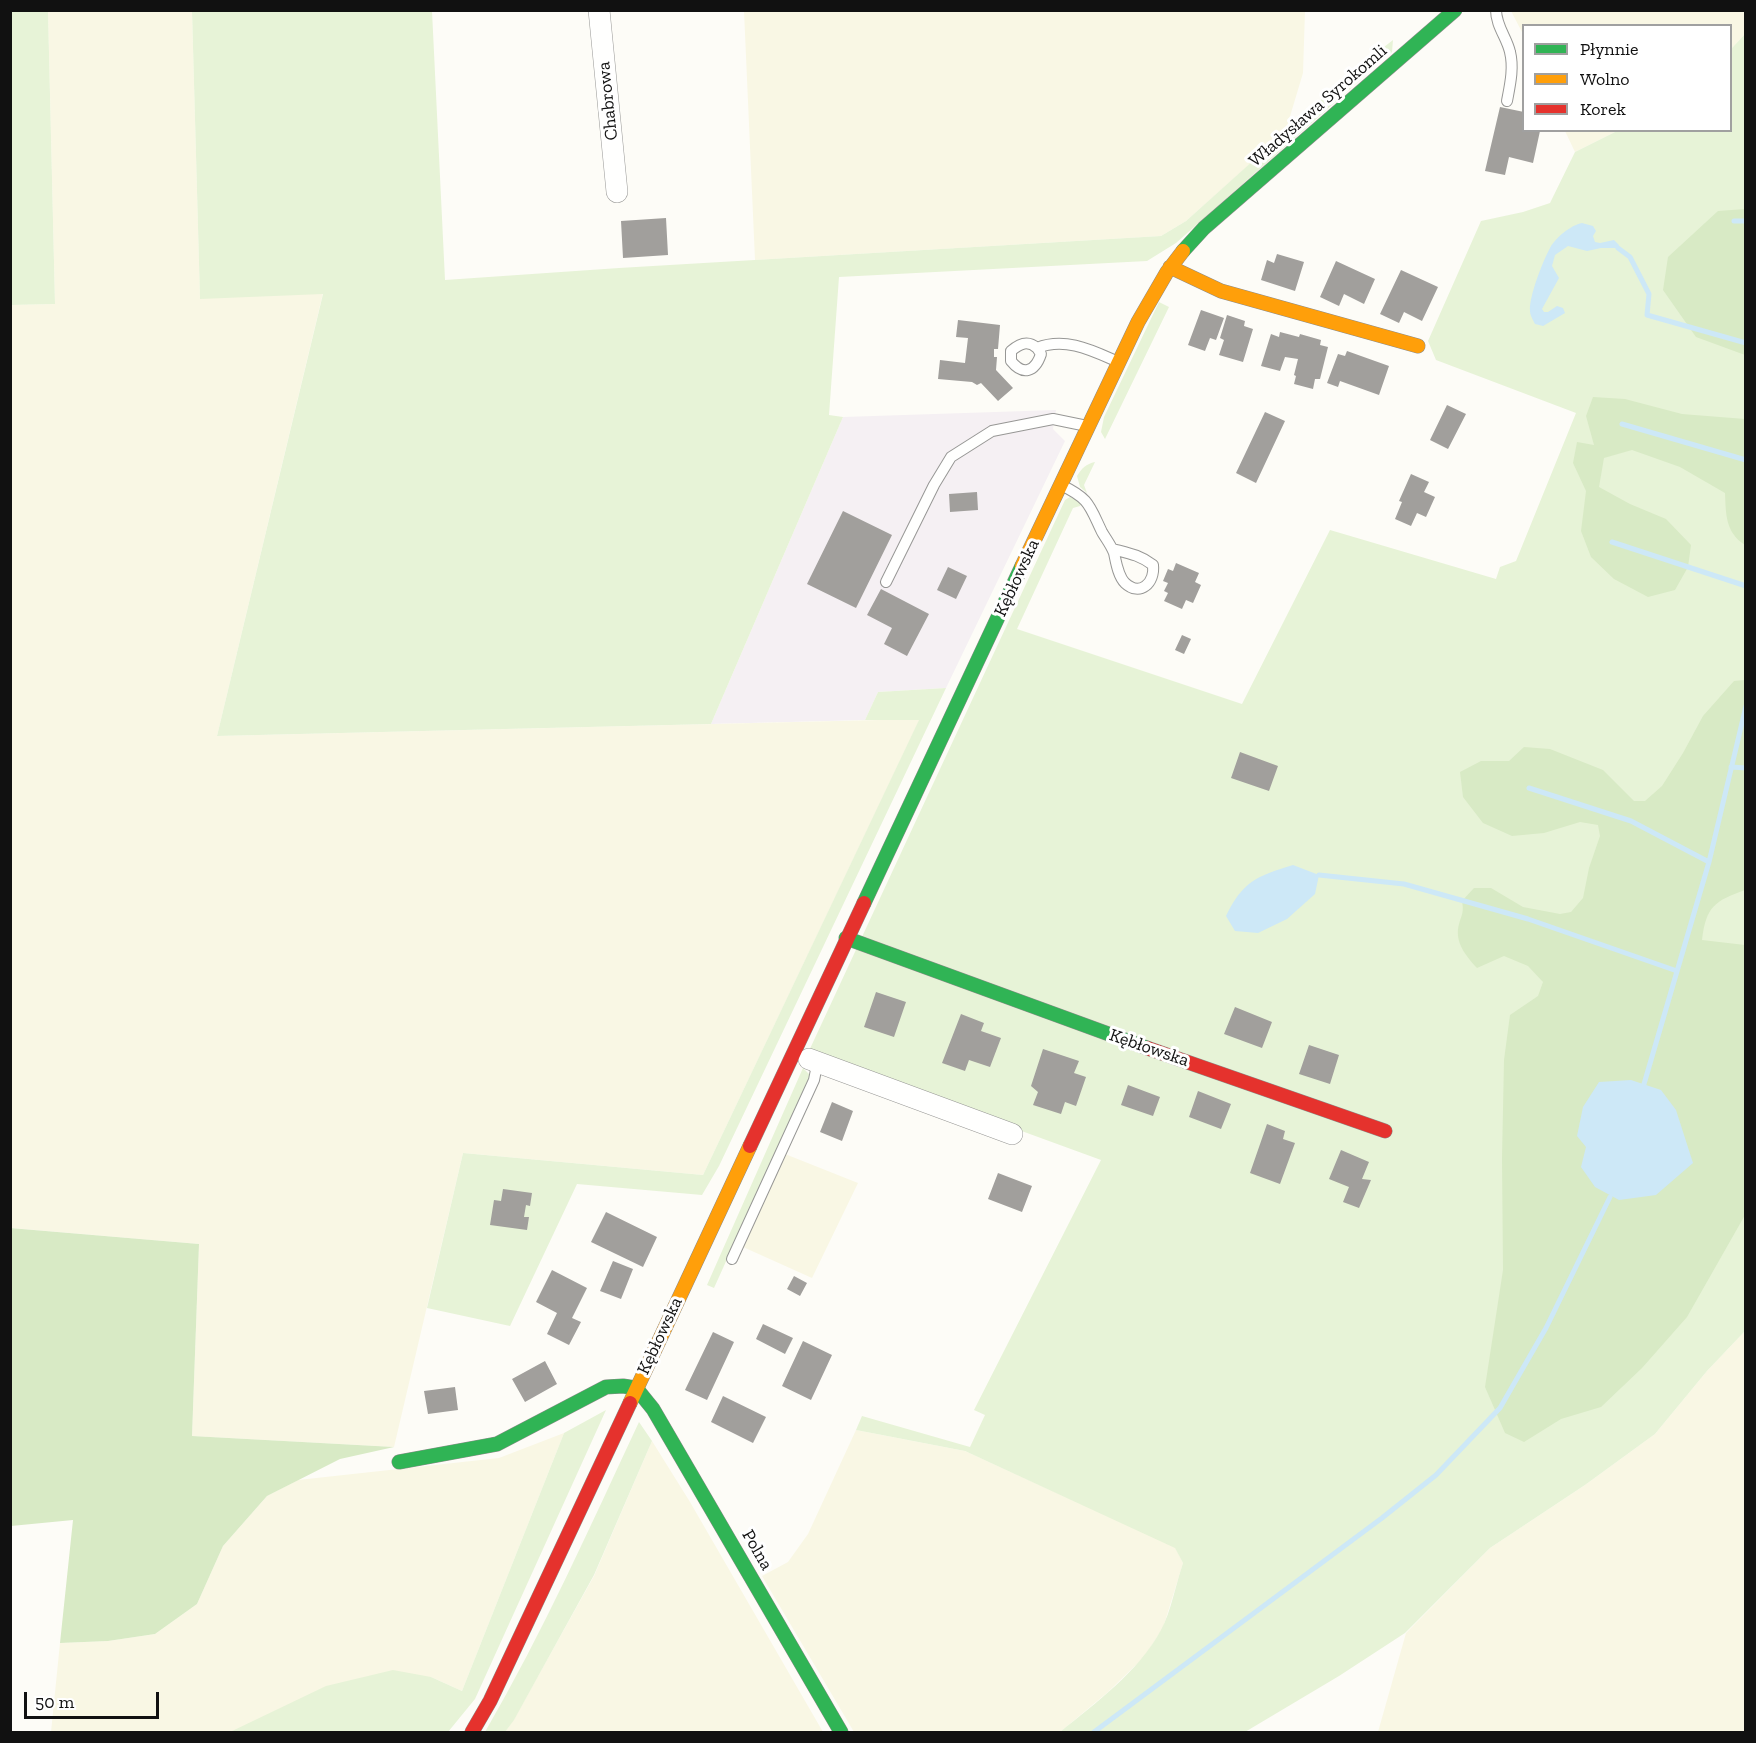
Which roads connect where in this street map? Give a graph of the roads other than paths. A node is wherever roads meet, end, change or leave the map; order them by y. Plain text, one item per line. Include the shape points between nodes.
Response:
1 (599, 10) edge
2 (1455, 10) edge
3 (1496, 10) edge
4 (1507, 101) dead end
5 (617, 192) dead end
6 (1204, 228) joint
7 (1170, 267) junction
8 (1418, 346) dead end
9 (1037, 348) dead end
10 (1119, 362) junction
11 (1088, 426) junction
12 (1060, 485) junction
13 (1113, 549) dead end
14 (886, 582) dead end
15 (846, 938) junction
16 (802, 1053) junction
17 (1385, 1131) dead end
18 (1012, 1134) dead end
19 (732, 1259) dead end
20 (636, 1388) junction
21 (399, 1462) dead end
22 (472, 1732) edge
23 (841, 1732) edge

1 - 5 street, Chabrowa
2 - 6 street, Władysława Syrokomli
3 - 4 lane via 1510,51
6 - 7 street, Kębłowska
7 - 8 street via 1221,291
7 - 10 street, Kębłowska
9 - 10 lane via 1068,343
10 - 11 street, Kębłowska
11 - 12 street, Kębłowska
11 - 14 lane via 1053,419 992,431 951,457
12 - 13 lane via 1084,499 1094,511
12 - 15 street, Kębłowska
15 - 16 street, Kębłowska
15 - 17 street, Kębłowska
16 - 18 street
16 - 19 lane via 816,1070 814,1080
16 - 20 street, Kębłowska
20 - 21 street via 606,1387 497,1444
20 - 22 street, Kębłowska
20 - 23 street, Polna via 653,1409

